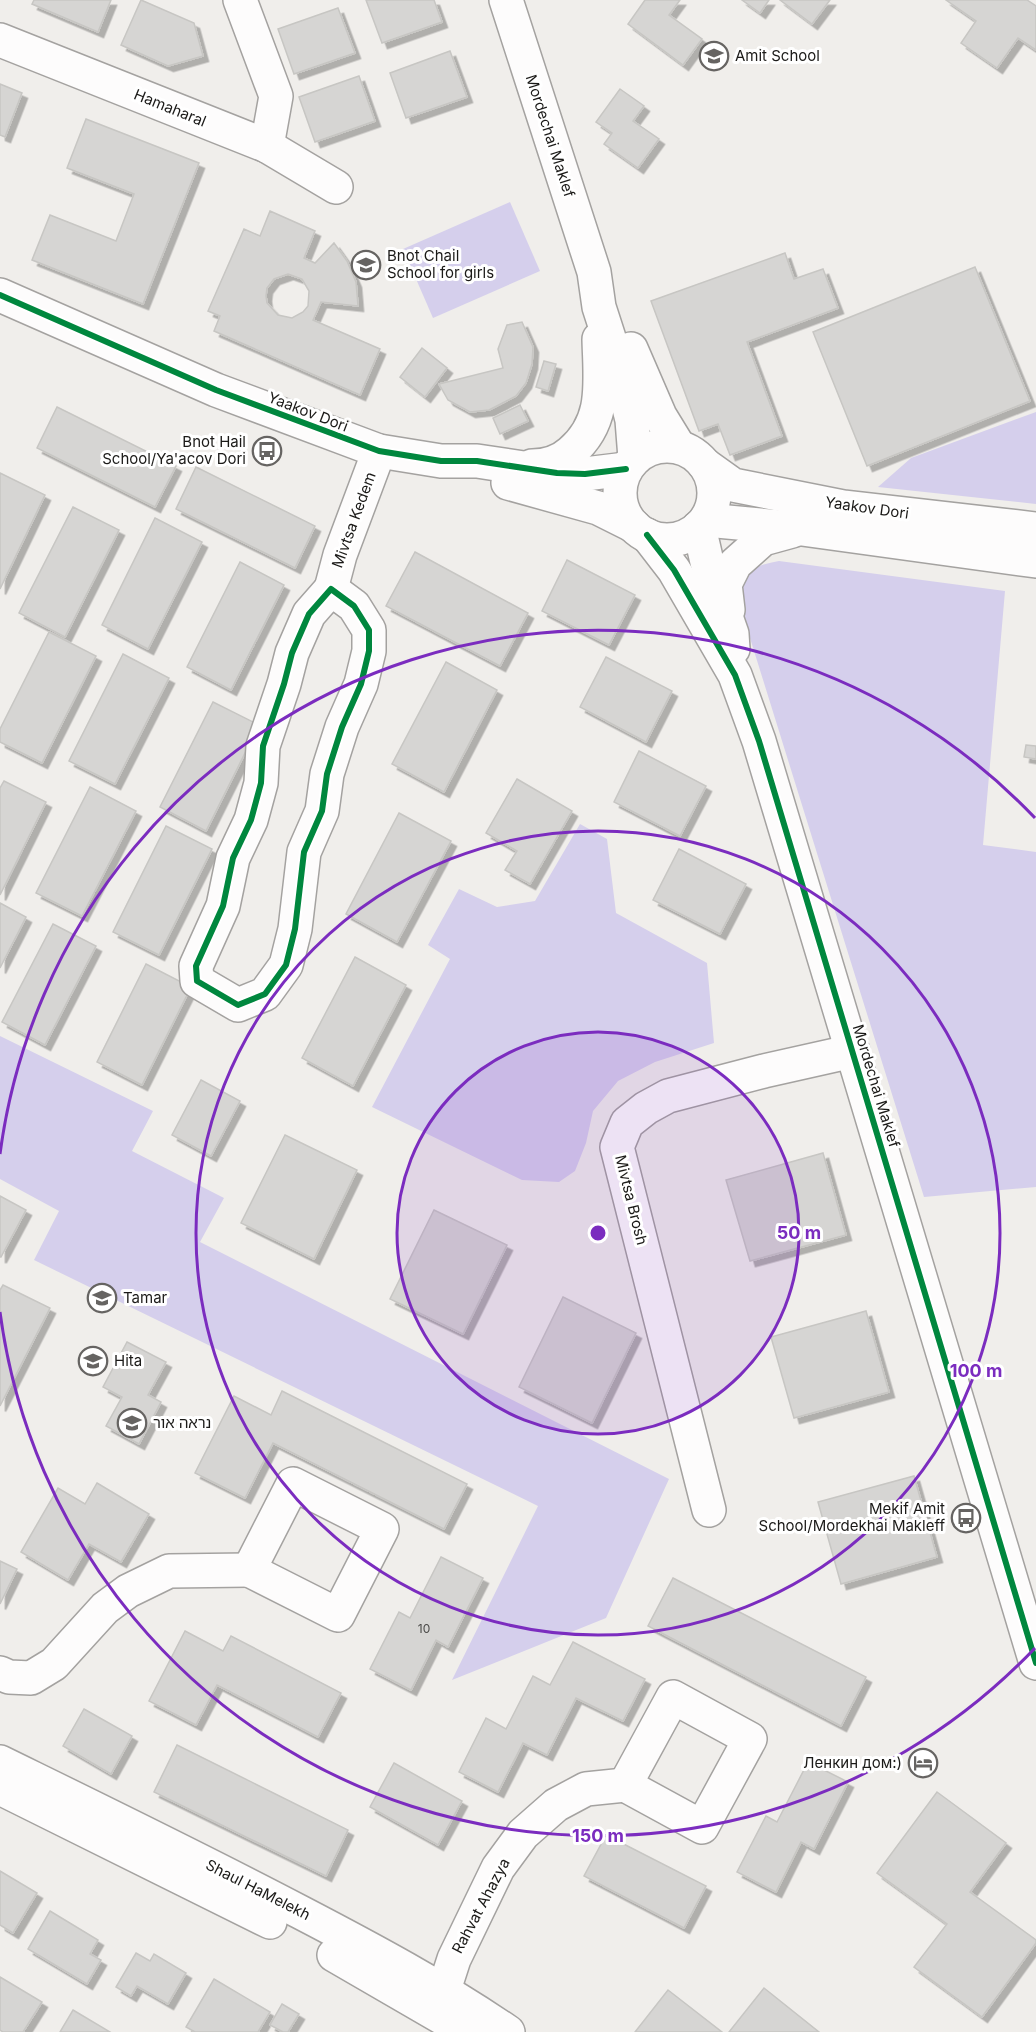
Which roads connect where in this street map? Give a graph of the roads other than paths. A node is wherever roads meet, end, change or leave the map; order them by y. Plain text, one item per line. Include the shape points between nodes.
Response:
1 (240, 0) edge
2 (506, 0) edge
3 (0, 40) edge
4 (267, 146) junction
5 (336, 187) dead end
6 (594, 272) junction
7 (3, 304) edge
8 (599, 307) junction
9 (679, 447) junction
10 (379, 452) junction
11 (441, 460) junction
12 (477, 461) junction
13 (631, 464) junction
14 (705, 465) junction
15 (703, 523) junction
16 (802, 529) junction
17 (1036, 529) edge
18 (641, 531) junction
19 (1036, 561) edge
20 (331, 589) junction
21 (732, 634) junction
22 (735, 675) junction
23 (853, 1051) junction
24 (709, 1510) dead end
25 (249, 1570) dead end
26 (1036, 1664) edge
27 (0, 1673) edge
28 (0, 1762) edge
29 (625, 1785) dead end
30 (0, 1788) edge
31 (439, 2012) edge
32 (467, 2032) edge
33 (508, 2032) edge

1 - 4 street via 276,96
2 - 6 street, Mordechai Maklef
3 - 4 street, Hamaharal
4 - 5 street, Hamaharal
6 - 8 street, Mordechai Maklef
6 - 9 street, Mordechai Maklef via 660,416
7 - 10 street, Yaakov Dori
8 - 12 street via 600,400 589,433 563,460 537,466
8 - 13 street, Mordechai Maklef via 632,420
9 - 13 street via 648,449
9 - 14 street
10 - 11 street, Yaakov Dori
10 - 20 street, Mivtsa Kedem
11 - 12 street, Yaakov Dori
11 - 18 street, Yaakov Dori via 502,482 598,508
12 - 13 street, Yaakov Dori via 585,474
13 - 18 street via 620,485 620,500 625,514
14 - 15 street via 714,493
14 - 17 street, Yaakov Dori via 733,485 843,507
15 - 16 street, Yaakov Dori
15 - 18 street via 675,539 661,539
15 - 21 street, Mordechai Maklef via 707,562
16 - 19 street, Yaakov Dori
16 - 21 street via 763,539 735,564 725,584
18 - 22 street, Mordechai Maklef via 674,570
20 - 20 street, Mivtsa Kedem via 309,614 292,653 263,746 261,783 251,820 233,858 223,906 196,966 197,981 238,1005 265,994 286,965 304,852 322,811 327,774 342,728 362,684 369,630 354,606
21 - 22 street, Mordechai Maklef
22 - 23 street, Mordechai Maklef via 759,741
23 - 24 street, Mivtsa Brosh via 668,1096 627,1123 617,1147
23 - 26 street, Mordechai Maklef
25 - 27 street via 169,1571 128,1591 105,1608 47,1669 31,1678
28 - 31 street, Shaul HaMelekh via 351,1938
29 - 31 street, Rahvat Ahazya via 585,1789 556,1805 523,1834 498,1868 454,1959
30 - 31 street, Shaul HaMelekh via 221,1896
31 - 32 street, Shaul HaMelekh
31 - 33 street, Shaul HaMelekh

